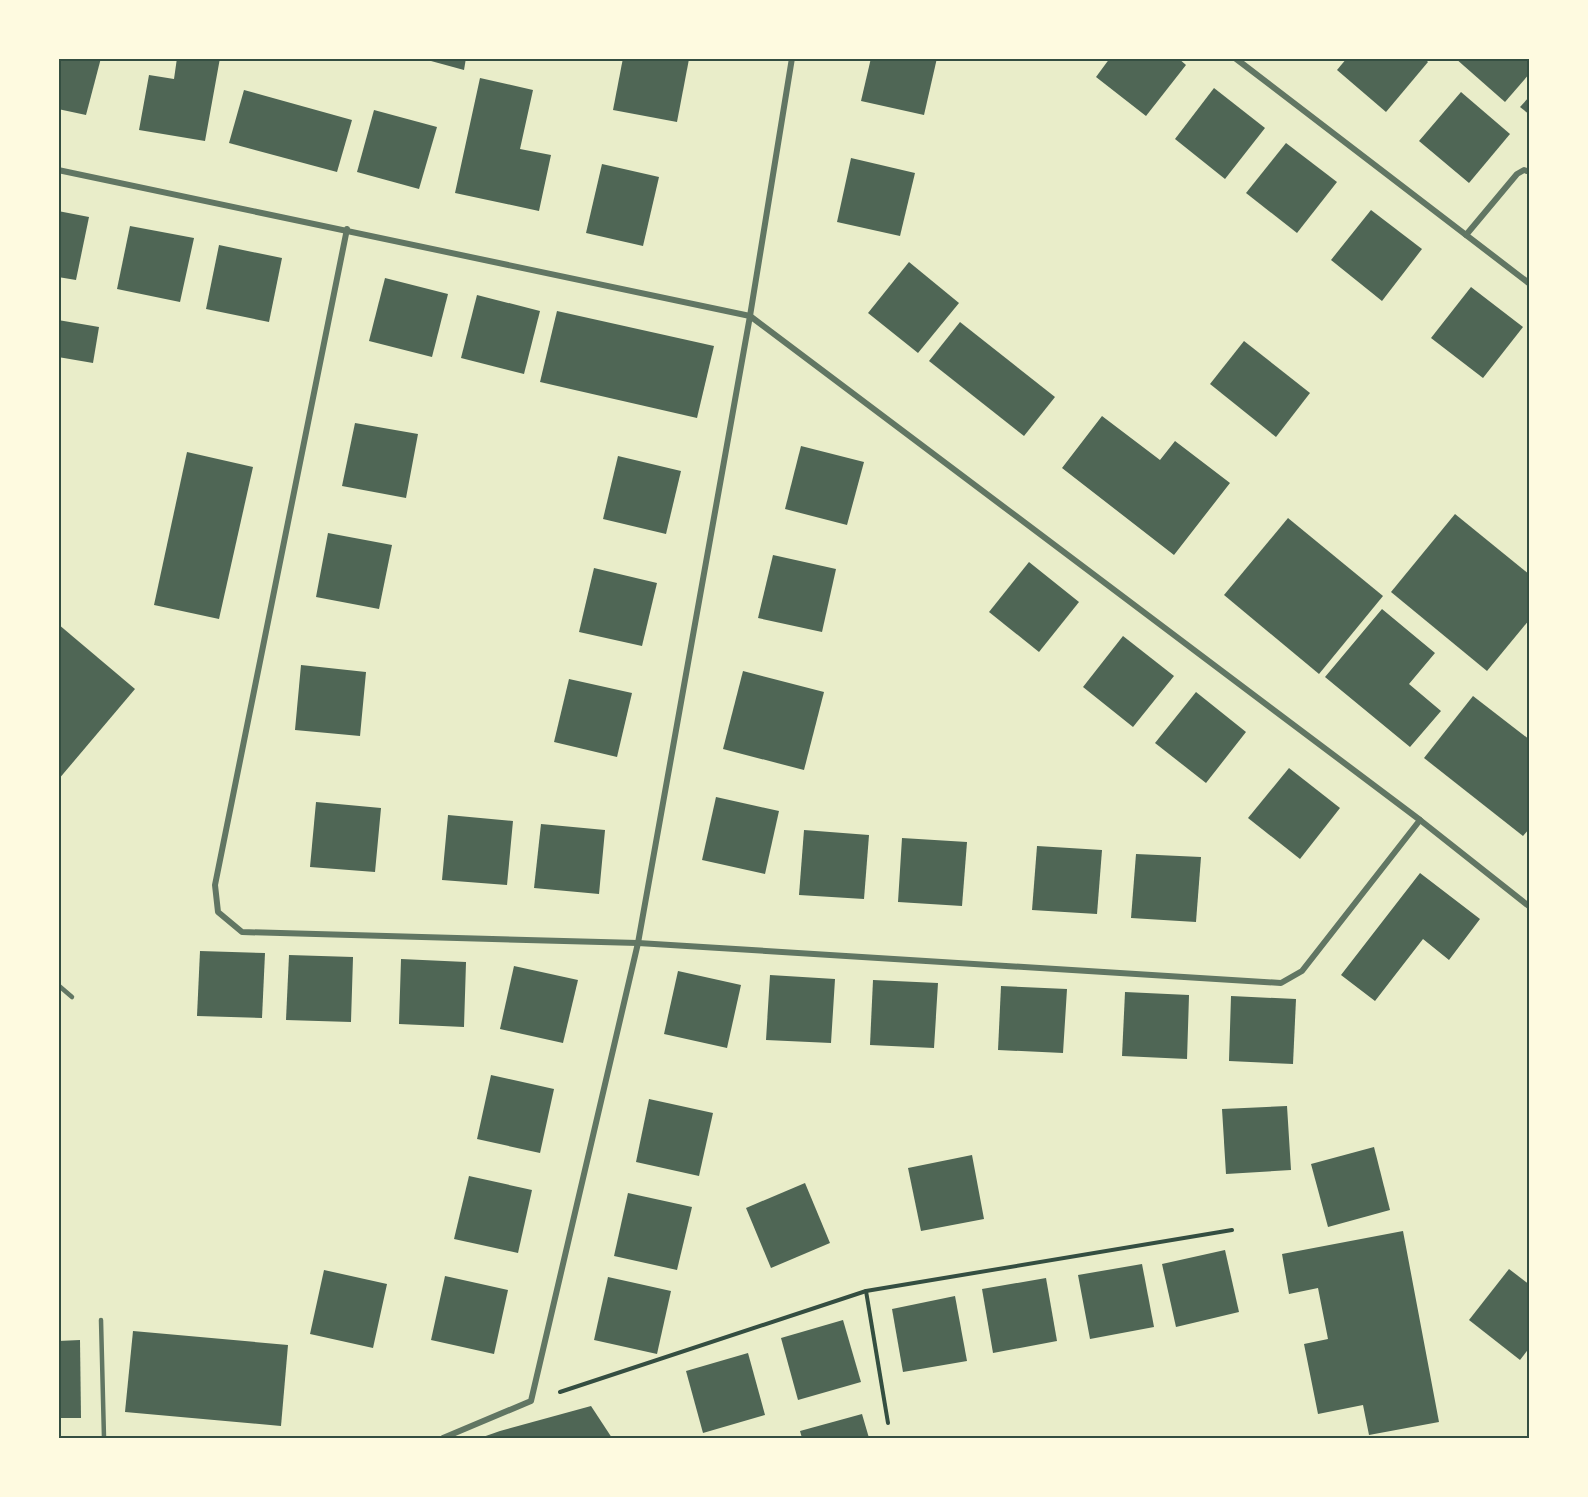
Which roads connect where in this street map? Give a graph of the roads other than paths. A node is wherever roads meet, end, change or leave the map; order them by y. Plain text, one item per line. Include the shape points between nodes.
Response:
1 (792, 58) edge
2 (1235, 58) edge
3 (58, 170) edge
4 (1530, 172) edge
5 (346, 230) junction
6 (1466, 235) junction
7 (1530, 284) edge
8 (750, 316) junction
9 (1420, 820) junction
10 (1530, 907) edge
11 (638, 943) junction
12 (58, 985) edge
13 (72, 997) dead end
14 (101, 1320) dead end
15 (104, 1438) edge
16 (443, 1438) edge

1 - 8 street
2 - 6 street
3 - 5 street
4 - 6 street via 1517,174
5 - 8 street
5 - 11 street via 215,885 218,912 242,932
6 - 7 street
8 - 9 street
8 - 11 street
9 - 10 street
9 - 11 street via 1302,971 1281,983
11 - 16 street via 531,1401
12 - 13 lane
14 - 15 lane

